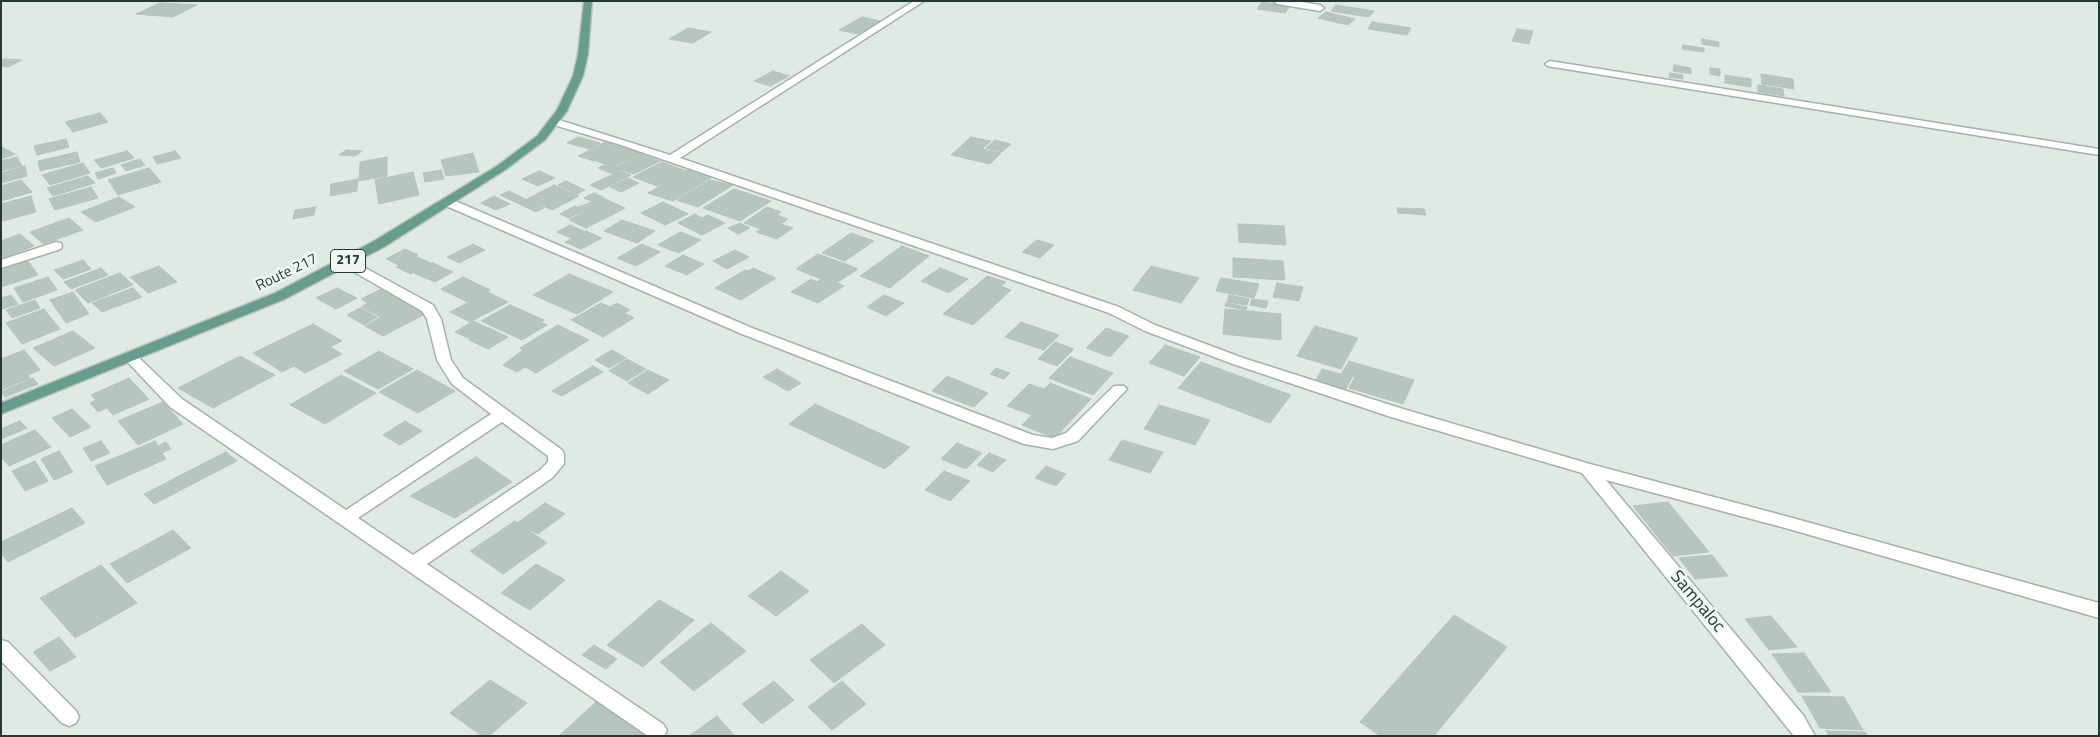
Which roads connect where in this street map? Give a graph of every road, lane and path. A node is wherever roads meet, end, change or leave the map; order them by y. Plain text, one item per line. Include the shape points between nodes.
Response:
1 (588, 1) edge
2 (920, 1) edge
3 (1278, 1) edge
4 (1320, 8) dead end
5 (1550, 64) dead end
6 (555, 122) junction
7 (2099, 152) edge
8 (672, 159) junction
9 (448, 202) junction
10 (56, 246) dead end
11 (347, 262) junction
12 (1, 264) edge
13 (130, 357) junction
14 (1119, 389) dead end
15 (1, 408) edge
16 (502, 414) junction
17 (1588, 469) junction
18 (346, 518) junction
19 (414, 564) junction
20 (2099, 611) edge
21 (1, 648) edge
22 (69, 717) dead end
23 (656, 730) dead end
24 (1805, 736) edge

1 - 6 main road, Route 217 / 217 via 586,36 578,76
2 - 8 street
3 - 4 street
5 - 7 street
6 - 8 street
6 - 9 main road, Route 217 / 217 via 541,138
8 - 17 street via 1114,310 1150,328 1238,361 1397,413
9 - 11 main road, Route 217 / 217
9 - 14 street via 748,332 1030,440 1053,444 1072,437
10 - 12 street
11 - 13 main road, Route 217 / 217 via 280,296
11 - 16 street via 428,308 434,318 444,360 457,381
13 - 15 main road, Route 217 / 217
13 - 18 street via 176,403
16 - 18 street
16 - 19 street via 556,454 556,464
17 - 20 street
17 - 24 street, Sampaloc
18 - 19 street
19 - 23 street
21 - 22 street

